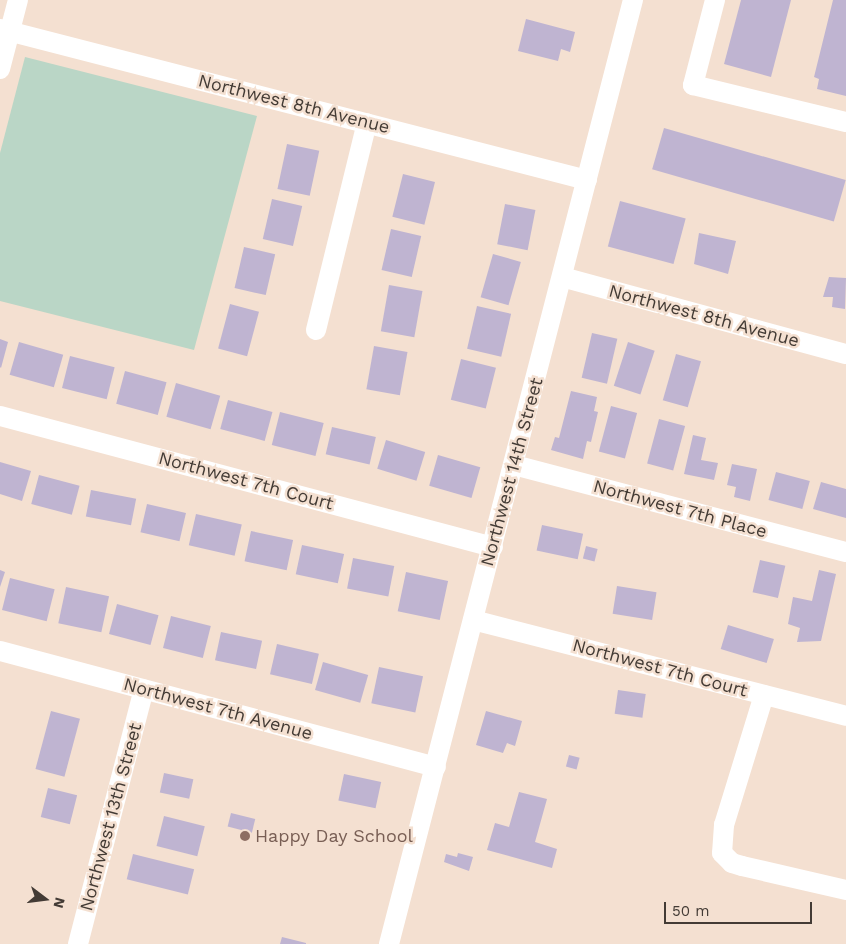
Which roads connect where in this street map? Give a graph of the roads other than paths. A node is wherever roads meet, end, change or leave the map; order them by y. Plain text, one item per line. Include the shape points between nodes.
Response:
1 (18, 0) edge
2 (633, 0) edge
3 (715, 0) edge
4 (5, 31) edge
5 (0, 69) edge
6 (846, 122) edge
7 (367, 123) junction
8 (587, 180) junction
9 (562, 277) junction
10 (316, 330) dead end
11 (846, 354) edge
12 (0, 416) edge
13 (514, 465) junction
14 (493, 547) junction
15 (846, 552) edge
16 (474, 620) junction
17 (0, 651) edge
18 (144, 689) junction
19 (764, 695) junction
20 (846, 716) edge
21 (436, 767) junction
22 (846, 890) edge
23 (78, 944) edge
24 (389, 944) edge

1 - 4 street
2 - 8 street, Northwest 14th Street
3 - 6 street via 693,85
4 - 5 street
4 - 7 street, Northwest 8th Avenue
7 - 8 street, Northwest 8th Avenue
7 - 10 street
8 - 9 street, Northwest 14th Street
9 - 11 street, Northwest 8th Avenue
9 - 13 street, Northwest 14th Street
12 - 14 street, Northwest 7th Court
13 - 14 street, Northwest 14th Street
13 - 15 street, Northwest 7th Place
14 - 16 street, Northwest 14th Street
16 - 19 street, Northwest 7th Court
16 - 21 street, Northwest 14th Street
17 - 18 street, Northwest 7th Avenue
18 - 21 street, Northwest 7th Avenue
18 - 23 street, Northwest 13th Street
19 - 20 street, Northwest 7th Court
19 - 22 street via 724,825 720,844 722,853 732,863 753,870
21 - 24 street, Northwest 14th Street

